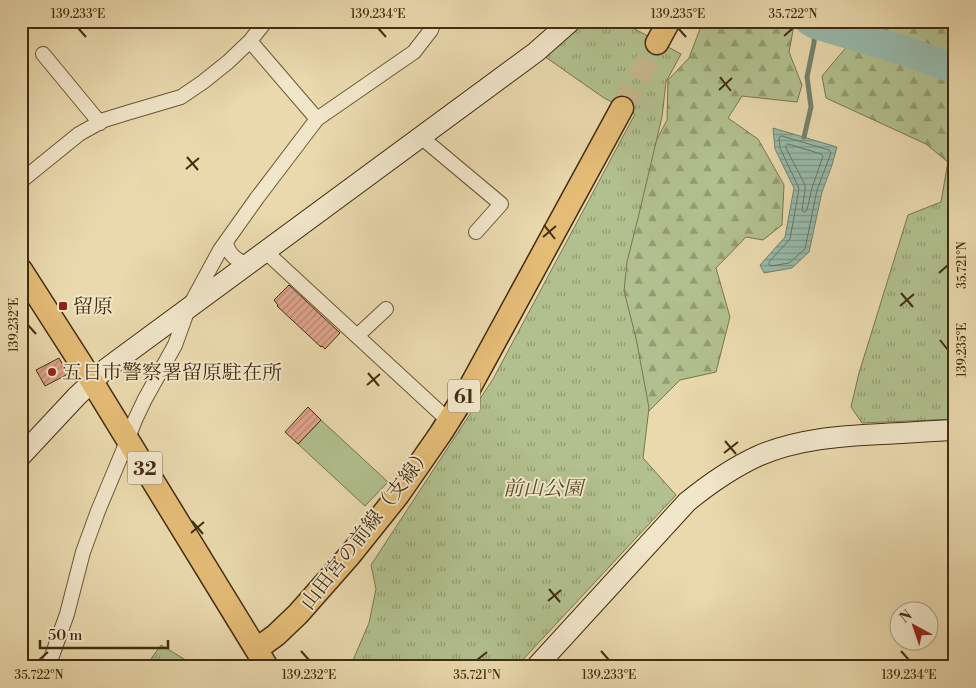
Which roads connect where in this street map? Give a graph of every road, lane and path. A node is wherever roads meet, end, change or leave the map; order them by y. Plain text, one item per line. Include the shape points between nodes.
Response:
1 (266, 21) edge
2 (434, 21) edge
3 (571, 21) edge
4 (669, 21) edge
5 (250, 41) junction
6 (657, 43) tunnel mouth
7 (42, 54) dead end
8 (622, 108) tunnel mouth
9 (317, 119) junction
10 (100, 123) junction
11 (421, 137) junction
12 (21, 181) edge
13 (476, 232) dead end
14 (226, 242) junction
15 (266, 252) junction
16 (248, 265) junction
17 (21, 270) edge
18 (188, 309) junction
19 (386, 309) dead end
20 (357, 336) junction
21 (92, 381) junction
22 (449, 421) junction
23 (955, 430) edge
24 (127, 440) junction
25 (22, 454) edge
26 (262, 658) edge
27 (48, 667) edge
28 (536, 667) edge

1 - 5 street
2 - 9 street via 414,52
3 - 11 street via 536,52
4 - 6 main road
5 - 9 street
5 - 10 street via 181,97
7 - 10 street
8 - 22 main road, 山田宮の前線（支線） / 61
9 - 14 street
10 - 12 street via 79,134
11 - 13 street via 501,204
11 - 15 street
14 - 16 street via 232,255
14 - 18 street
15 - 16 street
15 - 20 street
16 - 18 street
17 - 21 main road, 32
18 - 21 street
18 - 24 street via 174,345
19 - 20 street
20 - 22 street
21 - 24 main road, 32
21 - 25 street
22 - 26 main road, 山田宮の前線（支線） / 61 via 350,555 276,635
23 - 28 street via 812,440 784,446 731,470 687,502
24 - 26 main road, 32
24 - 27 street via 83,552 67,614

